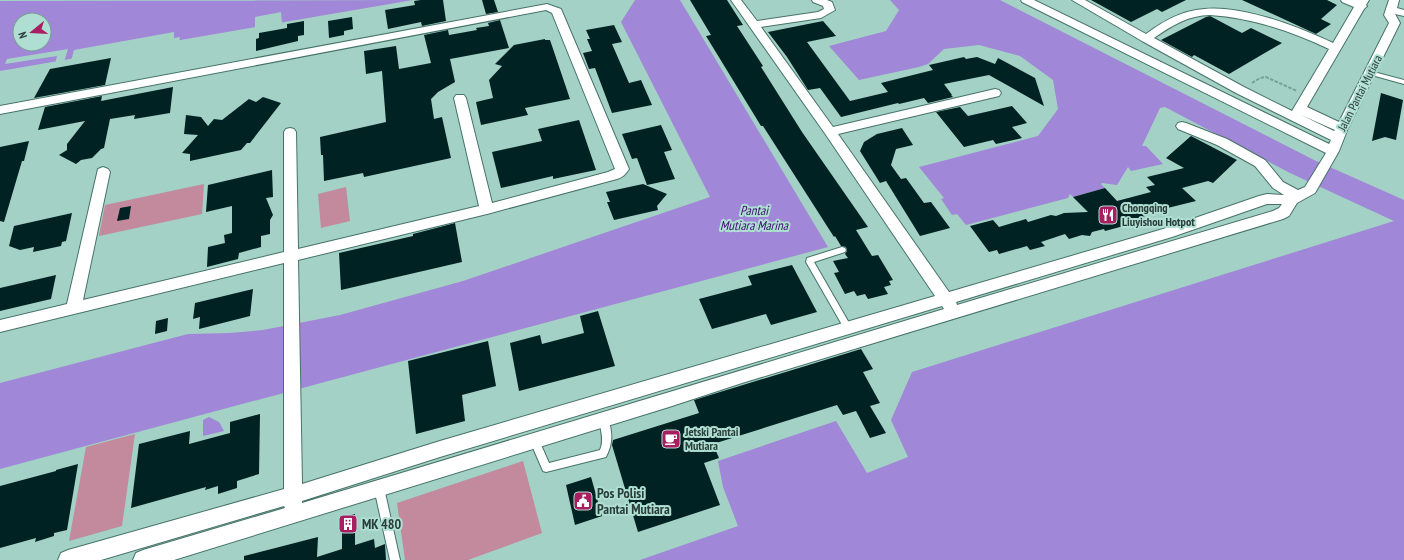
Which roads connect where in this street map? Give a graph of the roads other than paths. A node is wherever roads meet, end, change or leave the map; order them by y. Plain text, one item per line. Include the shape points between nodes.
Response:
1 (736, 0) edge
2 (817, 0) edge
3 (1026, 0) edge
4 (1077, 0) edge
5 (1346, 0) edge
6 (1363, 3) edge
7 (1392, 4) edge
8 (1404, 14) edge
9 (1399, 22) edge
10 (754, 25) junction
11 (1146, 39) junction
12 (1335, 48) junction
13 (1370, 74) junction
14 (1404, 82) edge
15 (995, 93) dead end
16 (460, 98) dead end
17 (0, 110) edge
18 (1297, 113) junction
19 (1182, 126) dead end
20 (290, 132) dead end
21 (830, 132) junction
22 (1338, 138) junction
23 (102, 172) dead end
24 (1295, 198) junction
25 (487, 208) junction
26 (842, 250) dead end
27 (291, 256) junction
28 (945, 299) junction
29 (74, 307) junction
30 (954, 312) junction
31 (0, 326) edge
32 (848, 328) junction
33 (604, 420) junction
34 (535, 441) junction
35 (379, 488) junction
36 (293, 495) junction
37 (292, 516) junction
38 (68, 560) edge
39 (143, 560) edge
40 (395, 560) edge

1 - 10 street
2 - 10 street via 828,4 830,10 821,15
3 - 22 street
4 - 11 street
5 - 6 street
6 - 12 street
7 - 8 street
7 - 9 street, Jalan Pantai Mutiara via 1389,15
9 - 13 street, Jalan Pantai Mutiara
10 - 21 street
11 - 12 street via 1172,21 1204,12 1242,15 1287,26
11 - 18 street via 1240,90
12 - 18 street
13 - 14 lane
13 - 22 street, Jalan Pantai Mutiara
15 - 21 street
16 - 25 street
17 - 25 street via 534,8 551,7 557,11 562,22 620,163 621,171 612,176
18 - 22 street via 1294,121
19 - 24 street via 1222,142 1260,163 1278,185
20 - 27 street
21 - 28 street
22 - 24 street, Jalan Pantai Mutiara via 1310,190
23 - 29 street
24 - 28 street via 1259,201 1167,233
24 - 30 street, Jalan Pantai Mutiara via 1284,212 1278,215
25 - 27 street
26 - 32 lane via 810,262
27 - 29 street
27 - 36 street
28 - 30 street
28 - 32 street
29 - 31 street
30 - 33 street, Jalan Pantai Mutiara
32 - 36 street
33 - 34 street, Jalan Pantai Mutiara
33 - 34 lane via 608,438 603,454 546,468
34 - 35 street, Jalan Pantai Mutiara
35 - 37 street, Jalan Pantai Mutiara
35 - 40 lane
36 - 37 street
36 - 38 street
37 - 39 street, Jalan Pantai Mutiara

